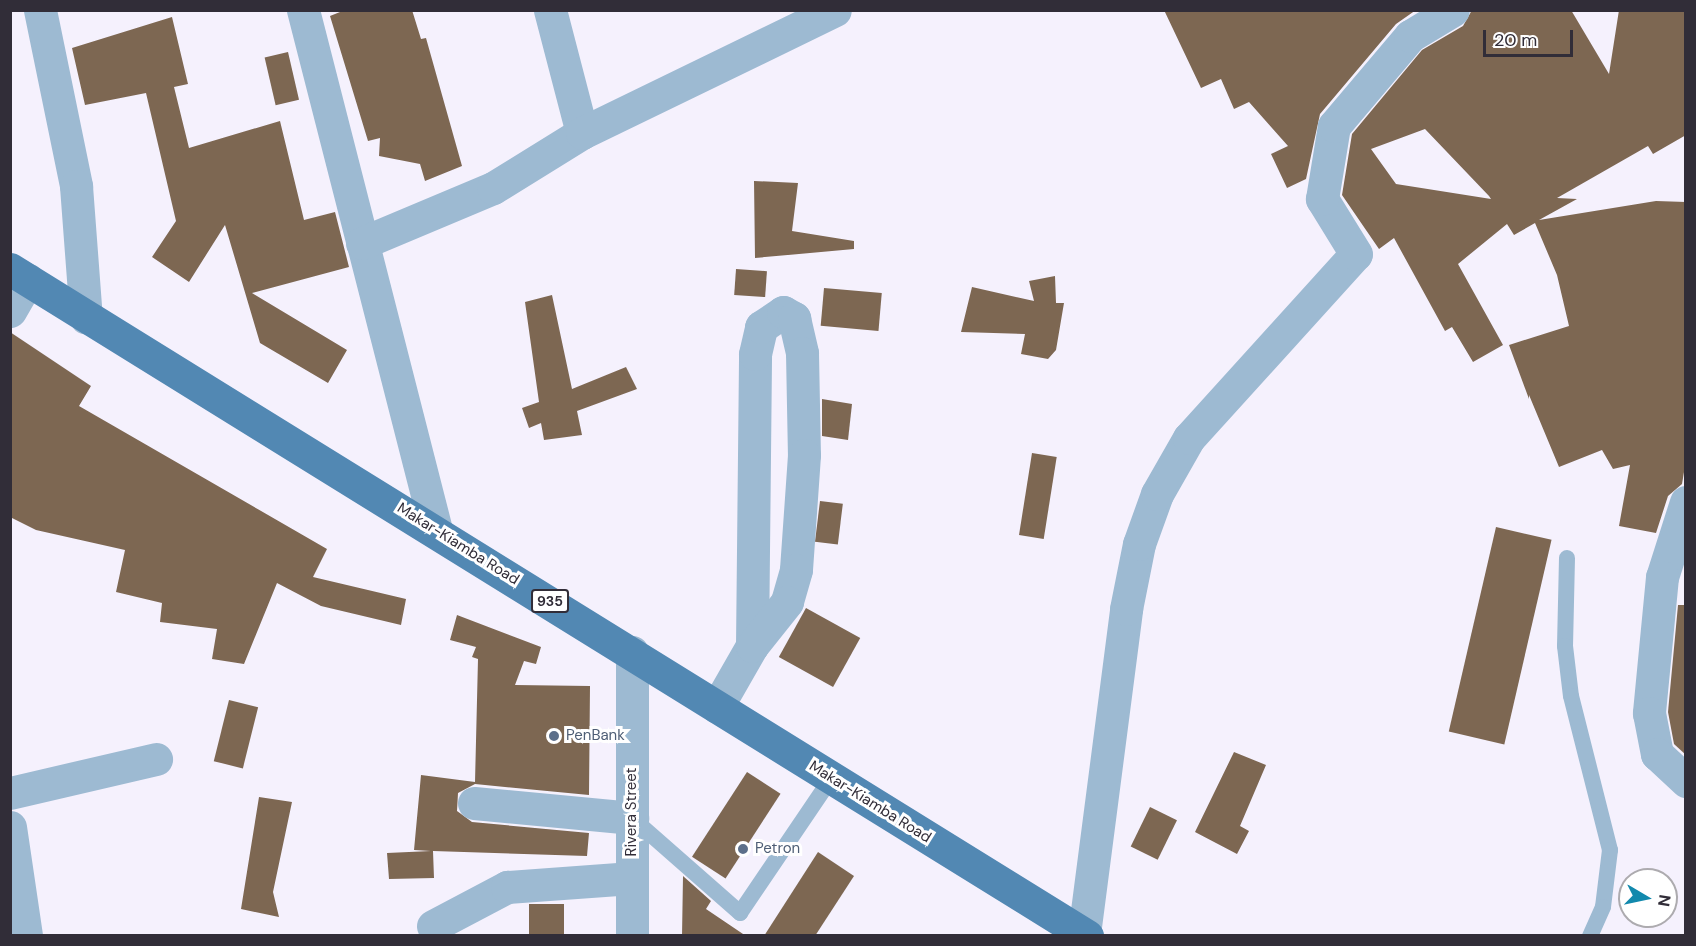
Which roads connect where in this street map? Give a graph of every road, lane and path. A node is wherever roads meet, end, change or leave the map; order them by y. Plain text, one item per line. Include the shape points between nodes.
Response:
1 (40, 10) edge
2 (303, 10) edge
3 (550, 10) edge
4 (835, 10) edge
5 (1453, 10) edge
6 (582, 134) junction
7 (362, 243) junction
8 (19, 275) edge
9 (10, 311) edge
10 (86, 318) junction
11 (1686, 502) edge
12 (436, 530) junction
13 (1568, 558) dead end
14 (752, 646) junction
15 (632, 652) junction
16 (717, 707) junction
17 (156, 759) dead end
18 (832, 777) junction
19 (1686, 781) edge
20 (10, 793) edge
21 (474, 803) dead end
22 (632, 818) junction
23 (10, 826) edge
24 (632, 878) junction
25 (433, 926) dead end
26 (1086, 935) edge
27 (26, 936) edge
28 (632, 936) edge
29 (1590, 936) edge

1 - 10 street via 76,186
2 - 7 street
3 - 6 street
4 - 6 street
5 - 26 street via 1410,36 1334,126 1322,199 1356,254 1189,438 1157,494 1139,544 1126,609
6 - 7 street via 493,188
7 - 12 street
8 - 9 street
8 - 10 main road, Makar-Kiamba Road / 935
10 - 12 main road, Makar-Kiamba Road / 935
11 - 19 street via 1662,577 1649,713 1657,754
12 - 15 main road, Makar-Kiamba Road / 935
13 - 29 lane via 1565,646 1571,696 1610,850 1603,907
14 - 14 street via 787,602 795,570 804,455 802,353 794,318 783,312 761,327 755,354
14 - 16 street
15 - 16 main road, Makar-Kiamba Road / 935
15 - 22 street, Rivera Street
16 - 18 main road, Makar-Kiamba Road / 935
17 - 20 street
18 - 22 lane via 740,913
18 - 26 main road, Makar-Kiamba Road / 935
21 - 22 street
22 - 24 street, Rivera Street
23 - 27 street
24 - 25 street via 507,887
24 - 28 street, Rivera Street

